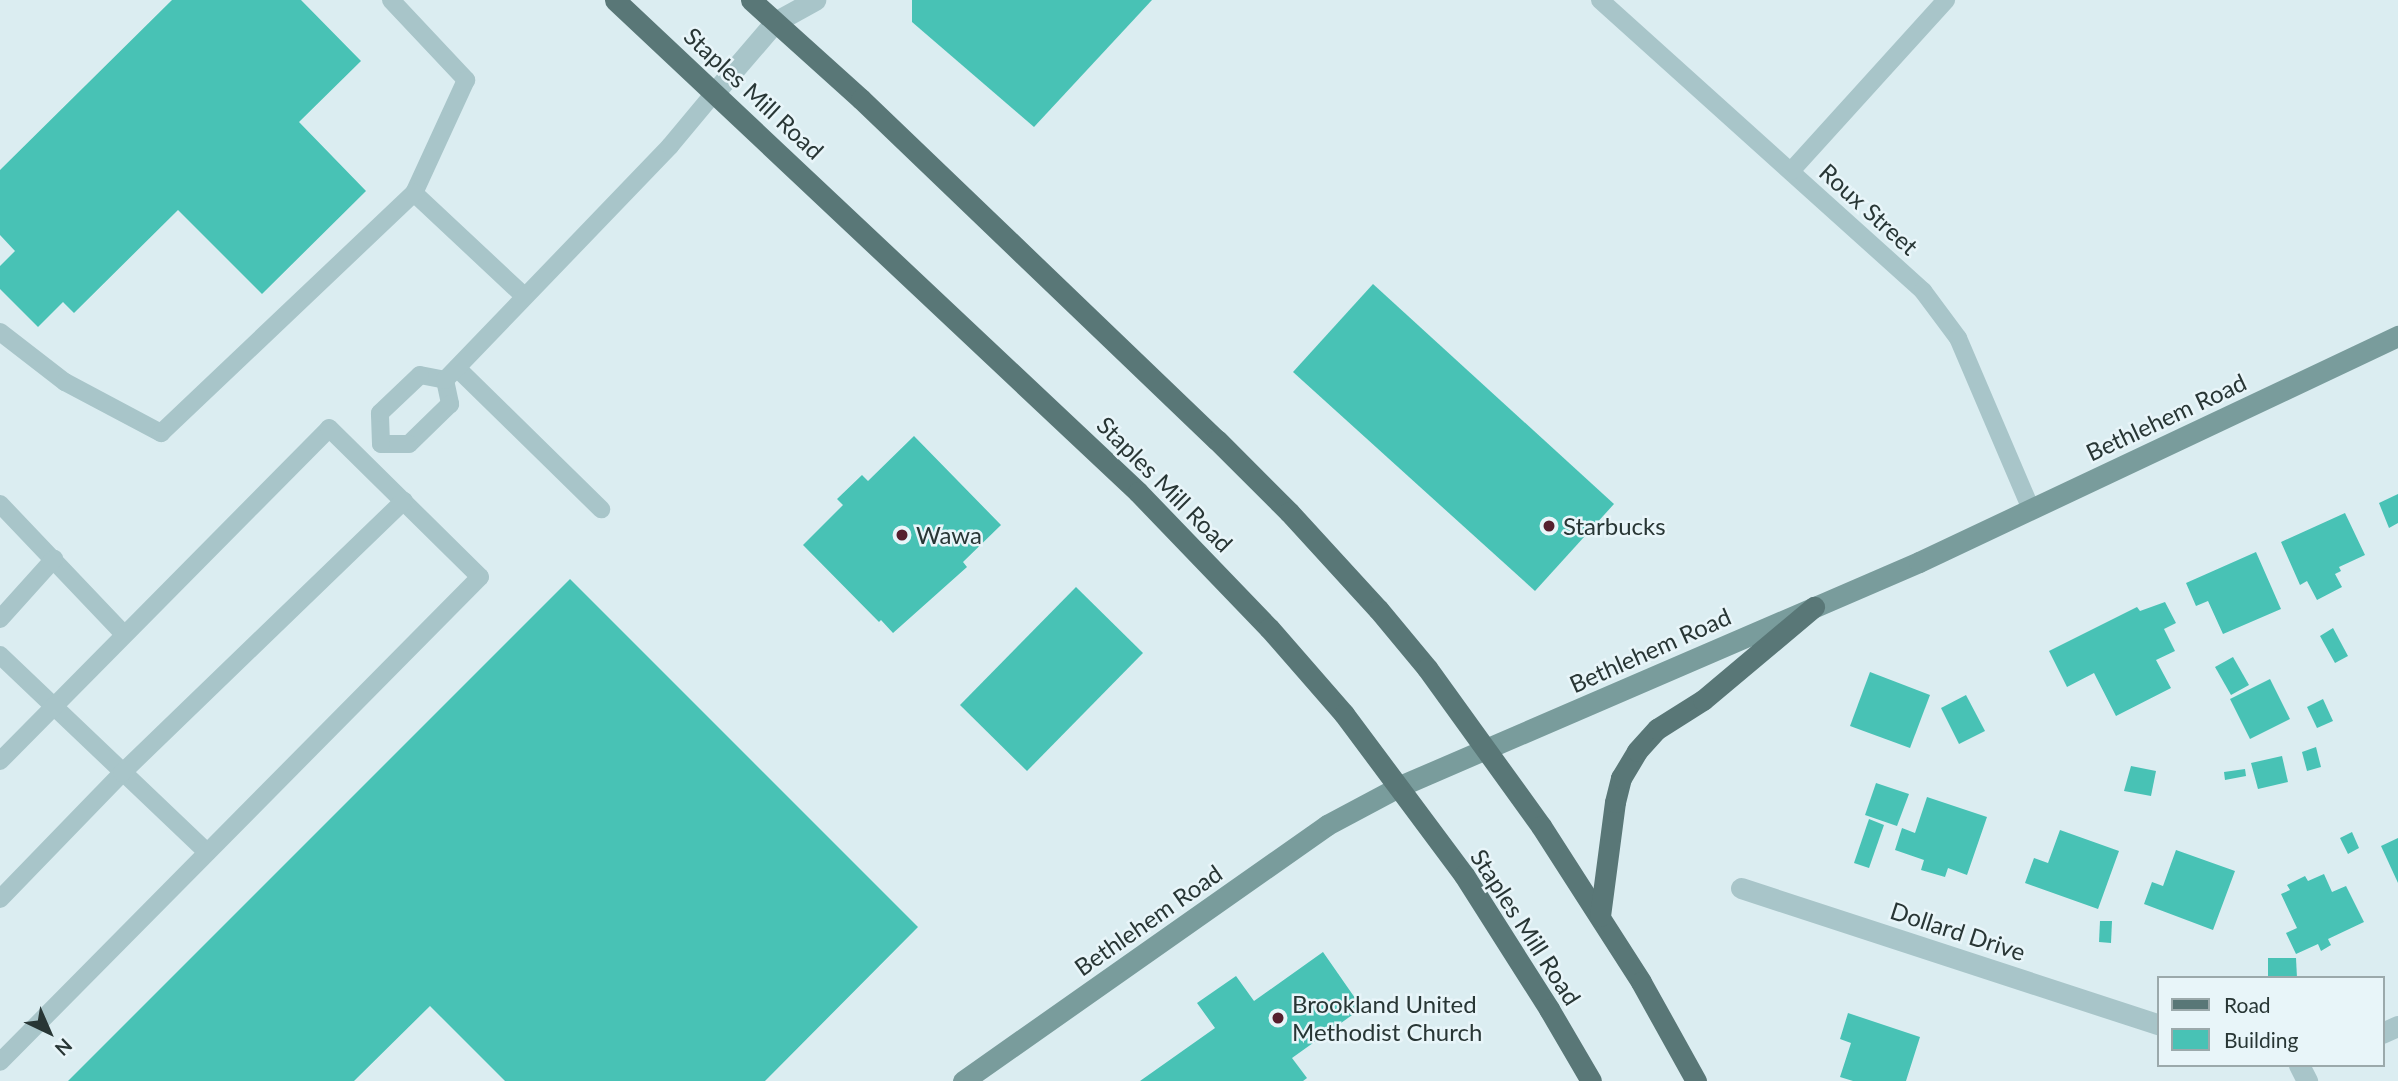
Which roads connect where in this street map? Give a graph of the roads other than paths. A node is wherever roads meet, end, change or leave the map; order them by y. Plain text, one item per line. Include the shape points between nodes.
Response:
1 (391, 0) edge
2 (615, 0) edge
3 (751, 0) edge
4 (783, 0) edge
5 (815, 0) edge
6 (1600, 0) edge
7 (1946, 0) edge
8 (775, 22) junction
9 (715, 92) junction
10 (1791, 171) junction
11 (414, 193) junction
12 (524, 296) junction
13 (0, 332) edge
14 (2398, 337) edge
15 (451, 374) junction
16 (381, 444) junction
17 (364, 462) junction
18 (404, 501) junction
19 (0, 505) edge
20 (601, 509) dead end
21 (2031, 509) junction
22 (54, 559) junction
23 (1814, 607) junction
24 (0, 619) edge
25 (124, 634) junction
26 (0, 656) edge
27 (52, 708) junction
28 (1487, 747) junction
29 (0, 761) edge
30 (122, 773) junction
31 (1400, 786) junction
32 (207, 852) junction
33 (1741, 888) dead end
34 (0, 899) edge
35 (1600, 916) junction
36 (2156, 1023) edge
37 (0, 1062) edge
38 (963, 1081) edge
39 (1591, 1081) edge
40 (1696, 1081) edge

1 - 11 lane via 466,80
2 - 9 main road, Staples Mill Road
3 - 8 main road
4 - 8 street
5 - 8 street
6 - 10 lane, Roux Street
7 - 10 lane
8 - 9 street
8 - 28 main road via 861,99 1289,512 1378,609
9 - 12 lane via 670,146
9 - 31 main road, Staples Mill Road via 1199,553 1335,705
10 - 21 lane, Roux Street via 1923,291 1941,313 1975,372
11 - 12 lane
11 - 13 lane via 161,433 65,382
12 - 15 lane
14 - 21 street, Bethlehem Road
15 - 16 lane via 450,404 409,444
15 - 16 lane via 420,375 380,413
15 - 20 lane
16 - 17 lane
17 - 18 lane
17 - 25 lane via 329,428
18 - 30 lane
18 - 32 lane via 480,577
19 - 22 lane
21 - 23 street, Bethlehem Road
22 - 24 lane
22 - 25 lane
23 - 28 street, Bethlehem Road
23 - 35 main road via 1703,700 1657,729 1637,751 1621,778 1615,802
25 - 27 lane
26 - 27 lane
27 - 29 lane
27 - 30 lane
28 - 31 street, Bethlehem Road
28 - 35 main road
30 - 32 lane
30 - 34 lane
31 - 38 street, Bethlehem Road via 1327,825
31 - 39 main road, Staples Mill Road via 1471,887
32 - 37 lane
33 - 36 street, Dollard Drive
35 - 40 main road

